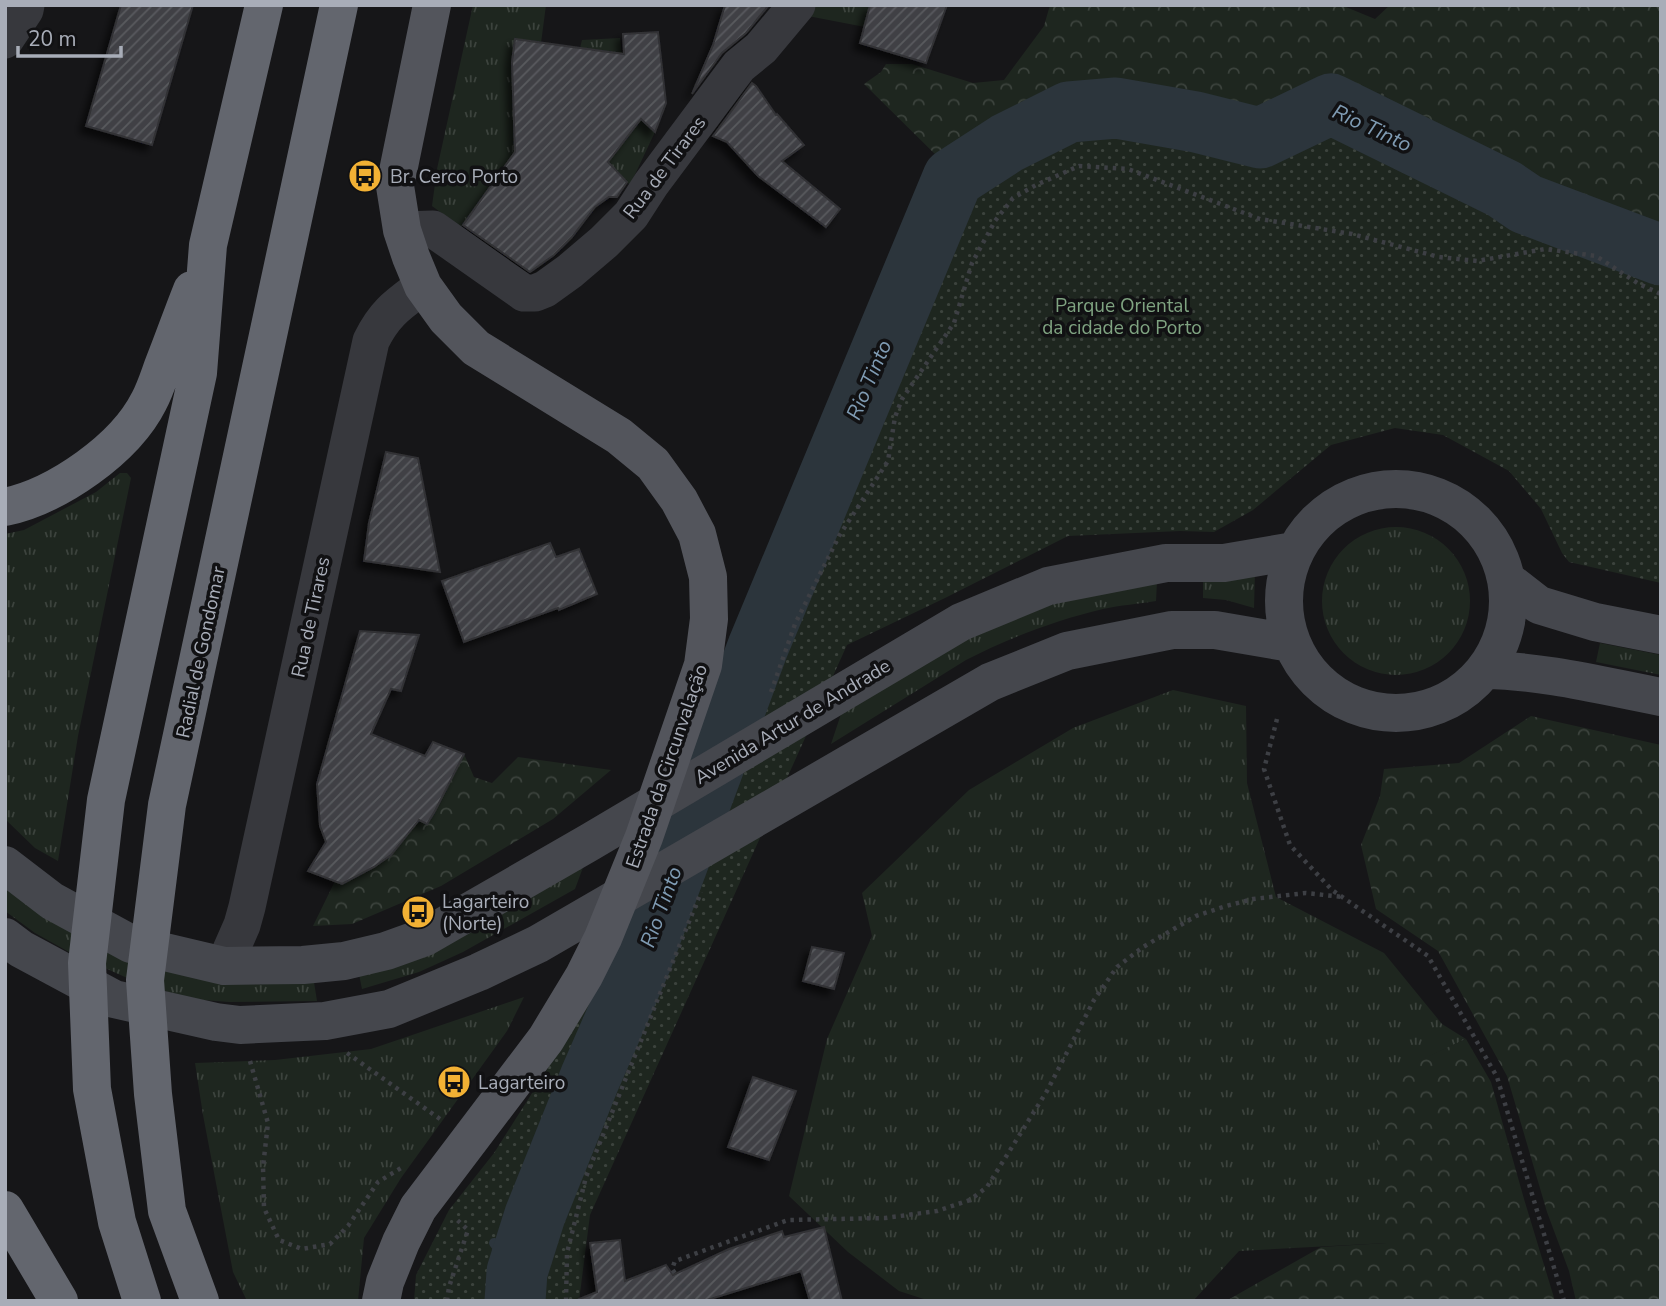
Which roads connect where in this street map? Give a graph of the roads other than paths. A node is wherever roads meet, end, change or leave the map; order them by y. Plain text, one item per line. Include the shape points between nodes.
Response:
1 (26, 5) edge
2 (264, 5) edge
3 (339, 5) edge
4 (432, 5) edge
5 (797, 5) edge
6 (5, 40) edge
7 (402, 230) junction
8 (208, 245) junction
9 (424, 286) junction
10 (5, 507) edge
11 (1294, 551) junction
12 (1508, 581) junction
13 (1661, 635) edge
14 (1291, 643) junction
15 (1485, 670) junction
16 (1661, 697) edge
17 (5, 865) edge
18 (5, 937) edge
19 (224, 966) junction
20 (5, 1210) edge
21 (59, 1301) edge
22 (142, 1301) edge
23 (200, 1301) edge
24 (381, 1301) edge

1 - 6 street
2 - 8 highway
3 - 23 highway, Radial de Gondomar via 167,805 145,980 167,1210
4 - 7 main road, Estrada da Circunvalação via 395,186
5 - 7 street, Rua de Tirares via 761,48 739,66 692,142 651,184 631,215 545,289 524,293 433,229
7 - 9 main road, Estrada da Circunvalação
8 - 10 highway via 149,402 130,429 106,455 81,472 25,503
8 - 22 highway via 198,373 106,800 87,963 92,1090 117,1222
9 - 19 street, Rua de Tirares via 391,310 371,341 242,925
9 - 24 main road, Estrada da Circunvalação via 446,318 476,348 619,436 653,464 697,534 708,577 709,619 703,665 644,837 603,938 546,1039 418,1208
11 - 12 main road via 1315,522 1343,501 1377,489 1413,489 1446,499 1475,519 1496,547
11 - 14 main road via 1285,581 1284,613
11 - 19 main road, Avenida Artur de Andrade via 1224,563 1166,563 1048,586 961,622 425,937 344,961
12 - 13 main road via 1539,604 1595,622
12 - 15 main road via 1509,612 1501,643
14 - 15 main road via 1308,672 1333,695 1375,711 1397,714 1431,708 1461,694
14 - 18 main road via 1214,630 1172,630 1067,651 990,682 538,944 389,1009 325,1021 216,1022 114,999
15 - 16 main road via 1555,676
17 - 19 main road, Avenida Artur de Andrade via 52,901 131,944
20 - 21 highway

